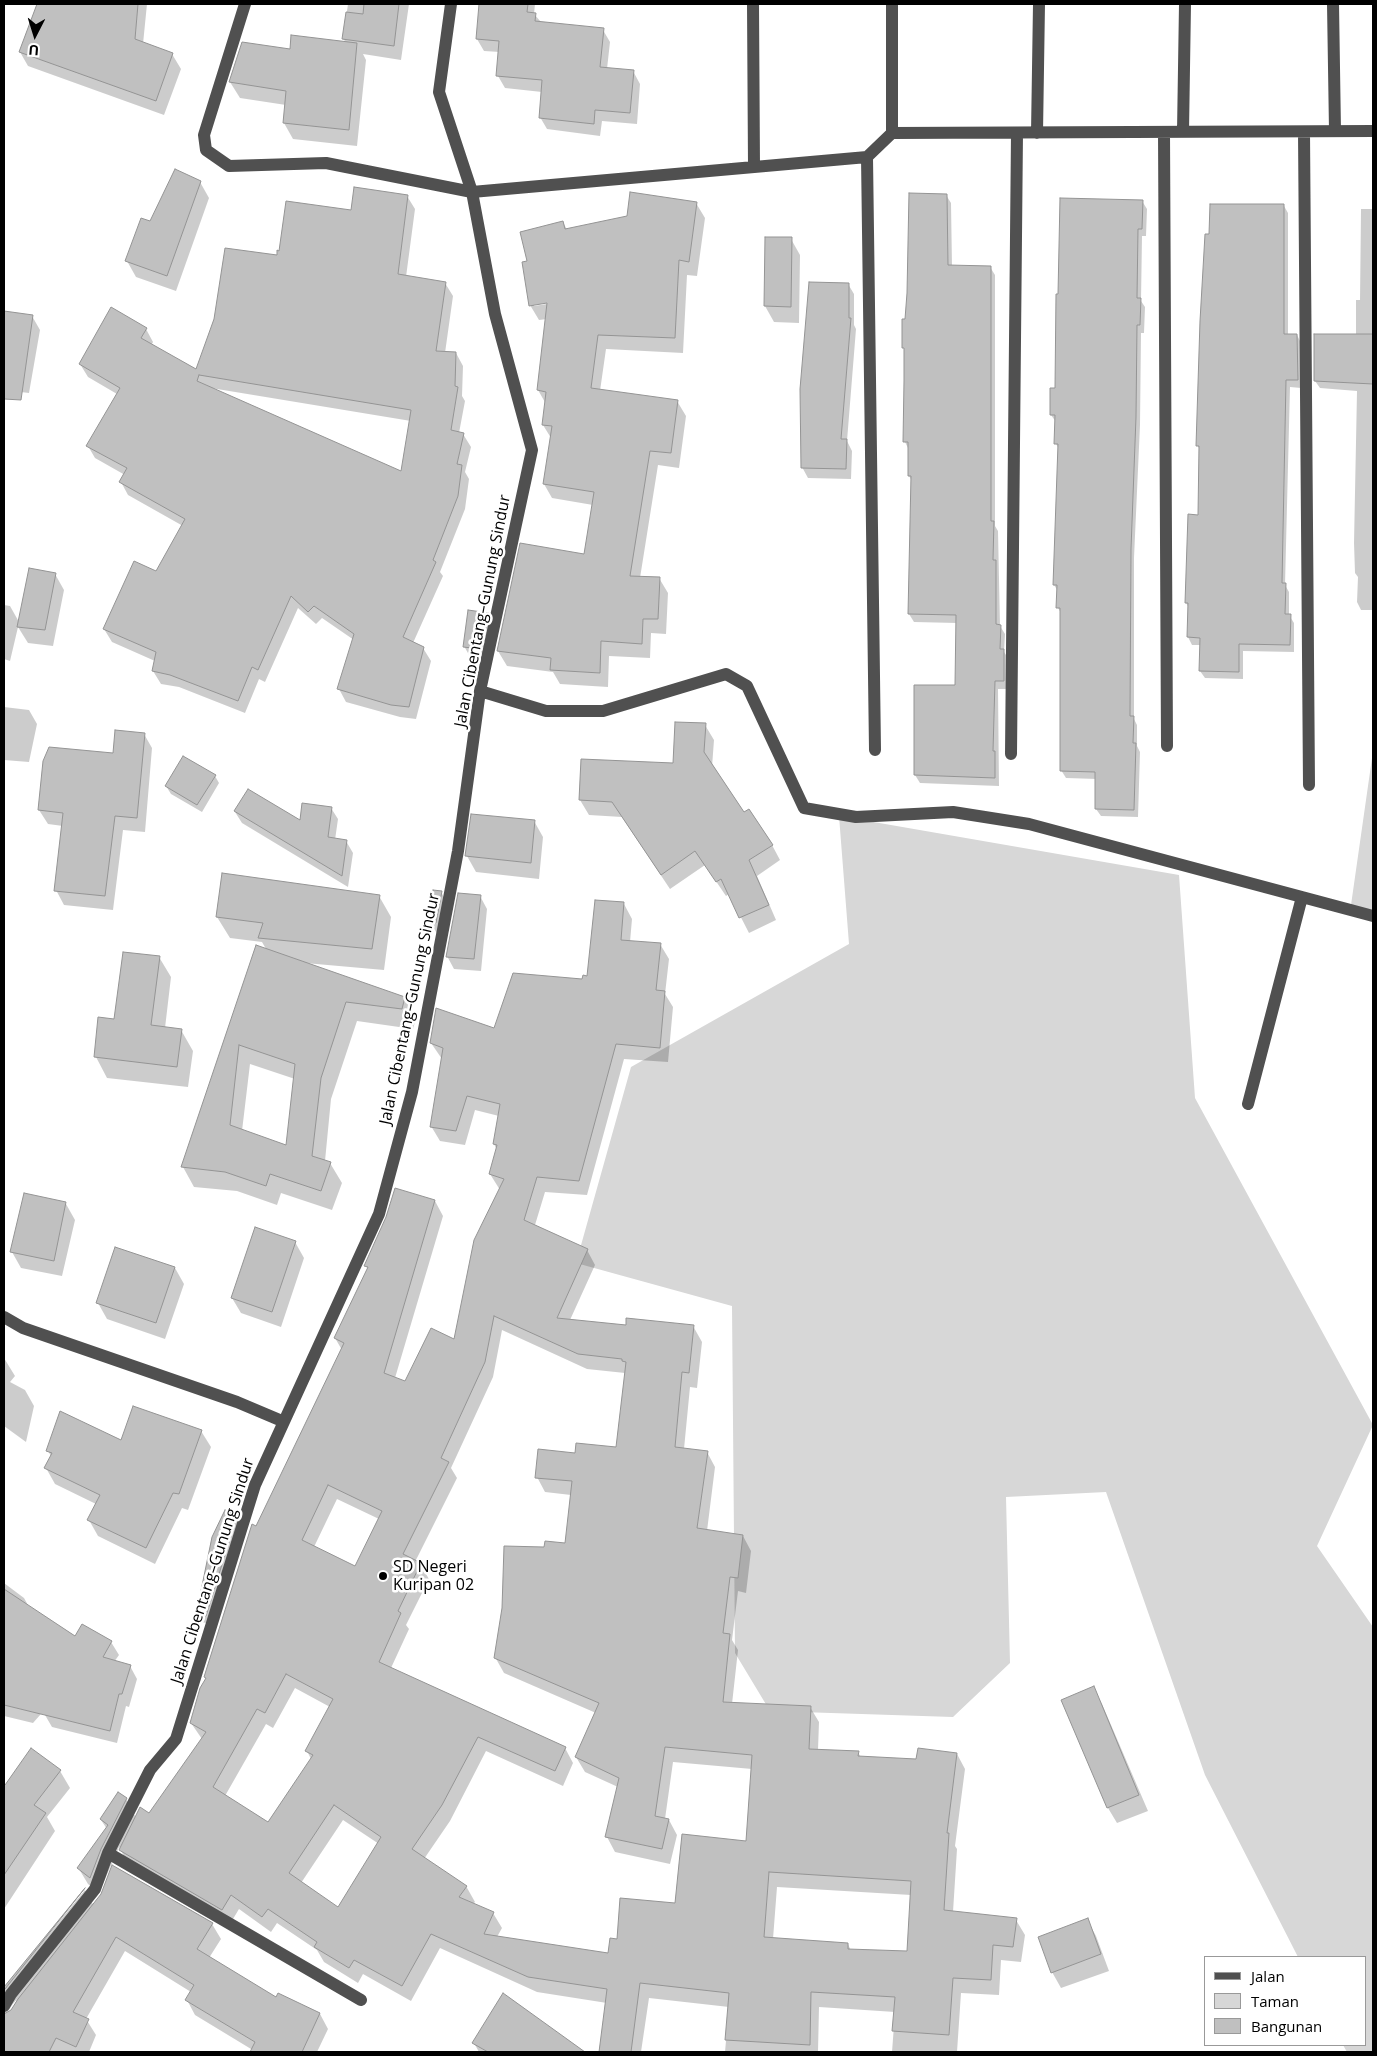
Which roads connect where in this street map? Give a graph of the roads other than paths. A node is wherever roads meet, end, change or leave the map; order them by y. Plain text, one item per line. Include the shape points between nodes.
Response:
1 (245, 4) edge
2 (451, 4) edge
3 (753, 4) edge
4 (892, 4) edge
5 (1039, 4) edge
6 (1185, 4) edge
7 (1333, 4) edge
8 (1335, 131) junction
9 (1373, 131) edge
10 (1164, 132) junction
11 (1183, 132) junction
12 (1304, 132) junction
13 (892, 133) junction
14 (1017, 133) junction
15 (1037, 133) junction
16 (867, 157) junction
17 (754, 167) junction
18 (472, 192) junction
19 (480, 691) junction
20 (1167, 746) dead end
21 (875, 750) dead end
22 (1011, 754) dead end
23 (1309, 785) dead end
24 (1302, 897) junction
25 (1373, 916) edge
26 (1248, 1104) dead end
27 (4, 1317) edge
28 (282, 1421) junction
29 (108, 1853) junction
30 (361, 2000) dead end
31 (4, 2006) edge

1 - 18 street via 204,135 206,150 229,166 326,163
2 - 18 street, Jalan Cibentang–Gunung Sindur via 439,92
3 - 17 street
4 - 13 street
5 - 15 street
6 - 11 street
7 - 8 street
8 - 9 street
8 - 12 street
10 - 11 street
10 - 15 street
10 - 20 street
11 - 12 street
12 - 23 street
13 - 14 street
13 - 16 street
14 - 15 street
14 - 22 street
16 - 17 street
16 - 21 street
17 - 18 street
18 - 19 street, Jalan Cibentang–Gunung Sindur via 495,314 532,450
19 - 24 street via 546,711 603,712 726,674 748,686 804,808 856,817 953,812 1029,824
19 - 28 street, Jalan Cibentang–Gunung Sindur via 458,851 412,1092 379,1214
24 - 25 street
24 - 26 street
27 - 28 street via 23,1328 237,1402
28 - 29 street, Jalan Cibentang–Gunung Sindur via 255,1485 176,1740 150,1770
29 - 30 street
29 - 31 street, Jalan Cibentang–Gunung Sindur via 95,1889 10,1994

